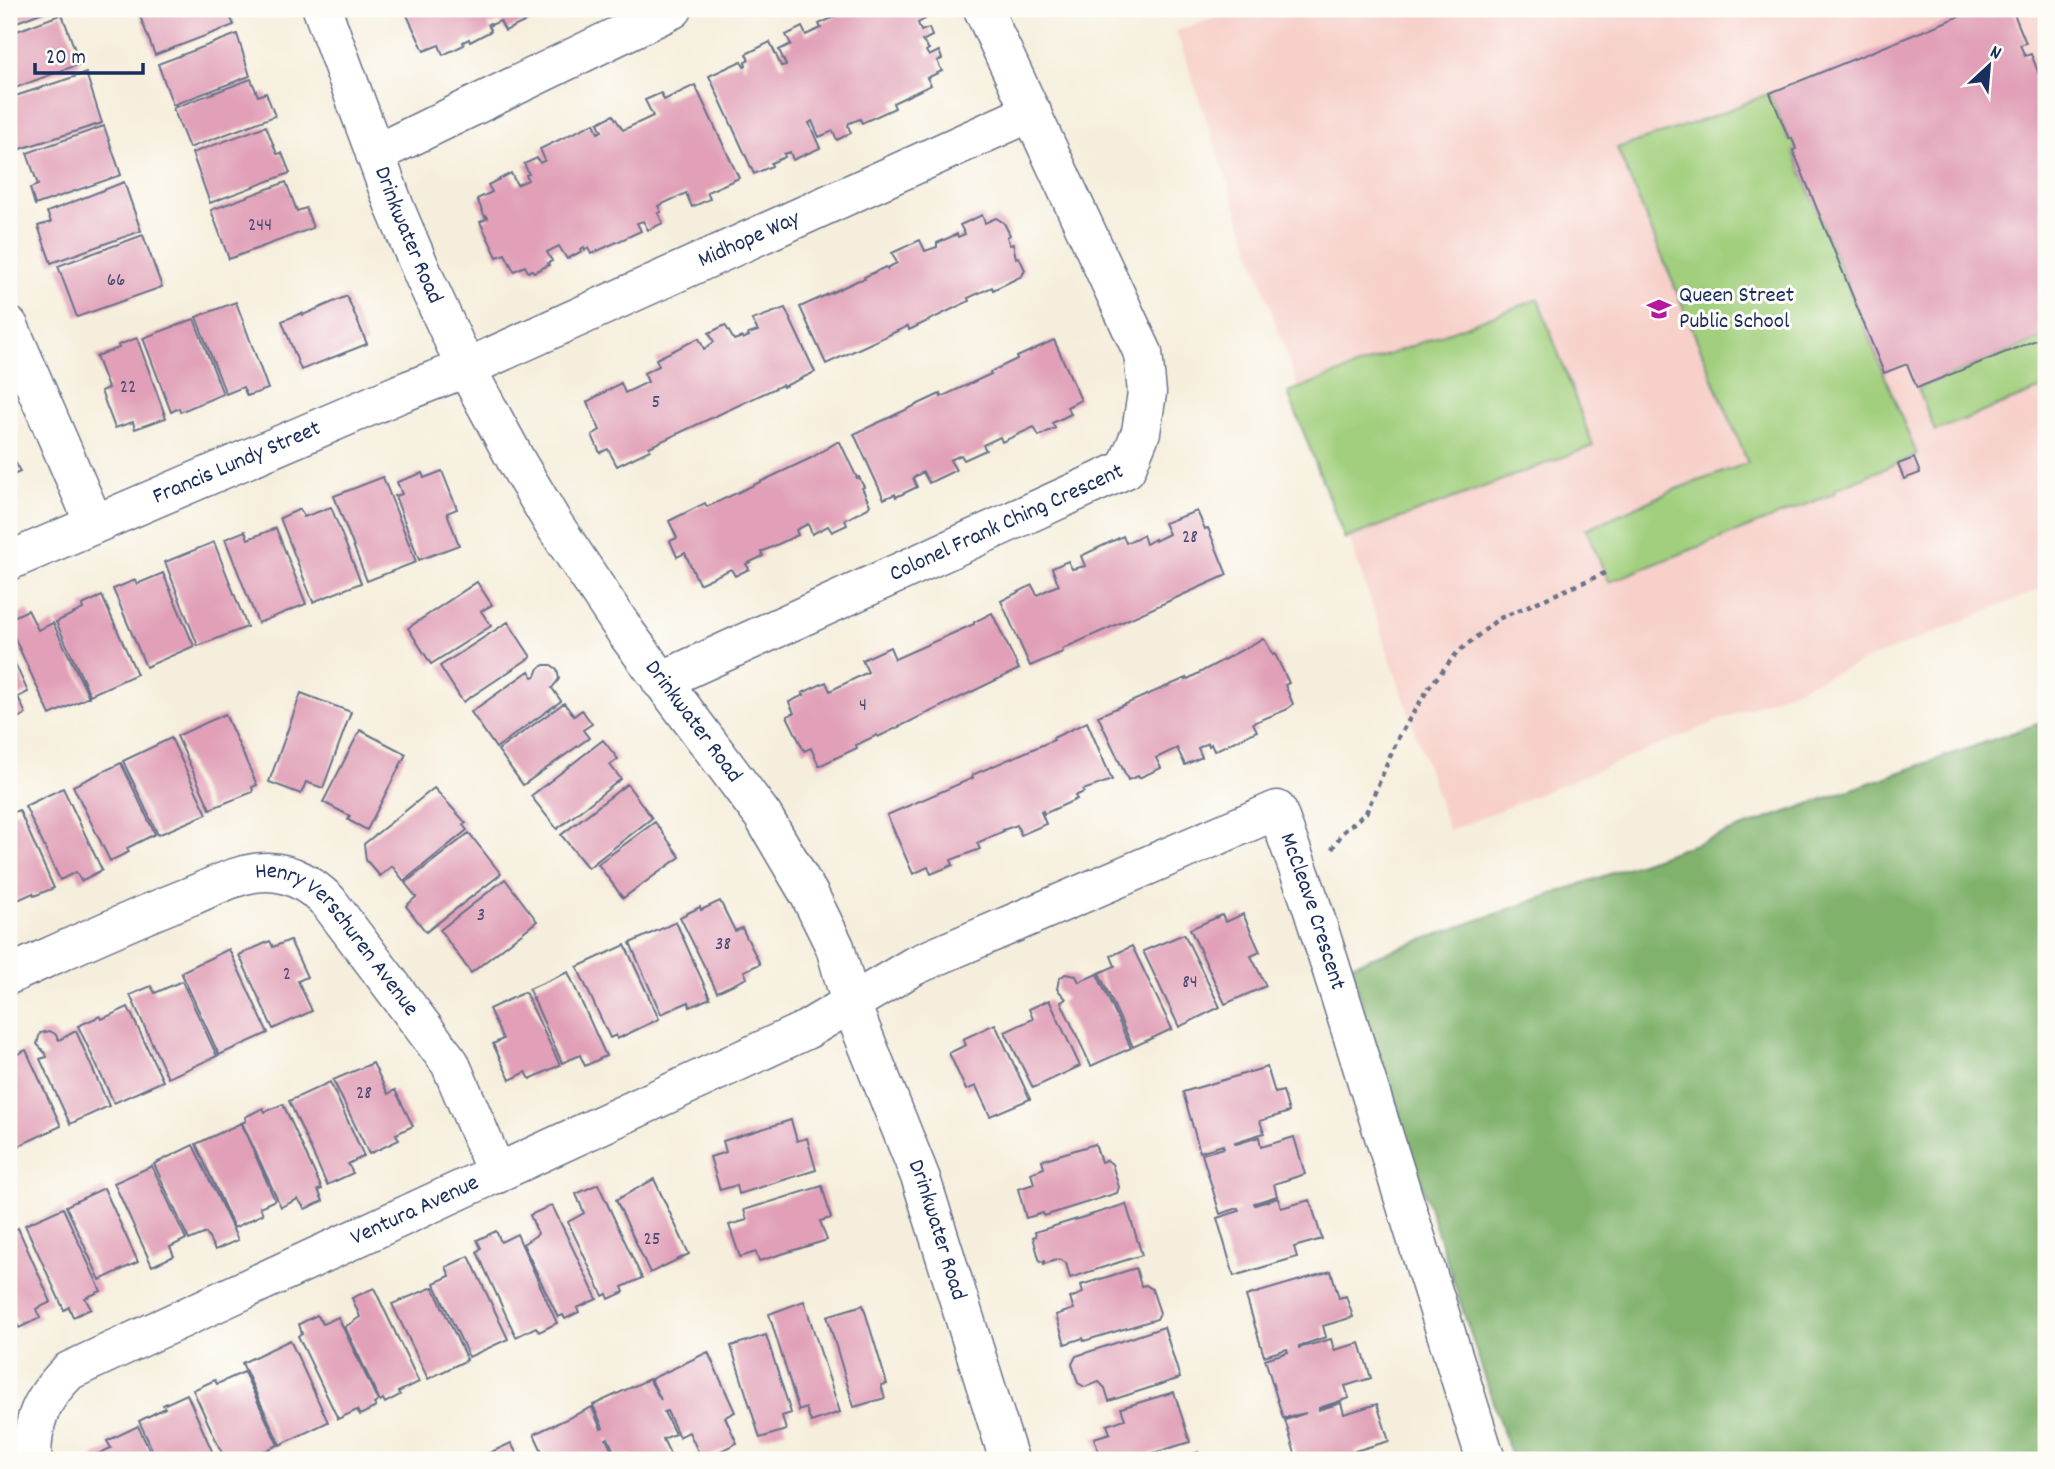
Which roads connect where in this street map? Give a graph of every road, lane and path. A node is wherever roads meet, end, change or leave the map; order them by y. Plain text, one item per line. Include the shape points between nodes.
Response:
1 (322, 9) edge
2 (673, 9) edge
3 (983, 9) edge
4 (1032, 112) junction
5 (375, 154) junction
6 (9, 326) edge
7 (466, 368) junction
8 (94, 523) junction
9 (9, 561) edge
10 (1605, 573) dead end
11 (661, 681) junction
12 (1332, 850) dead end
13 (9, 975) edge
14 (851, 1004) junction
15 (497, 1174) junction
16 (32, 1460) edge
17 (1006, 1460) edge
18 (1486, 1460) edge

1 - 5 street, Drinkwater Road
2 - 5 street
3 - 4 street, Colonel Frank Ching Crescent
4 - 7 street, Midhope Way
4 - 11 street, Colonel Frank Ching Crescent via 1143,353 1147,393 1142,432 1126,470
5 - 7 street, Drinkwater Road
6 - 8 street
7 - 8 street, Francis Lundy Street
7 - 11 street, Drinkwater Road via 553,523
8 - 9 street, Francis Lundy Street
10 - 12 path via 1498,619 1457,653 1399,736 1366,813 1343,832
11 - 14 street, Drinkwater Road via 730,770 790,860 835,947
13 - 15 street, Henry Verschuren Avenue via 246,874 291,876 328,901 450,1063
14 - 15 street, Ventura Avenue via 806,1030
14 - 17 street, Drinkwater Road via 921,1179
14 - 18 street, McCleave Crescent via 914,966 1277,810 1311,904
15 - 16 street, Ventura Avenue via 69,1371 38,1410

